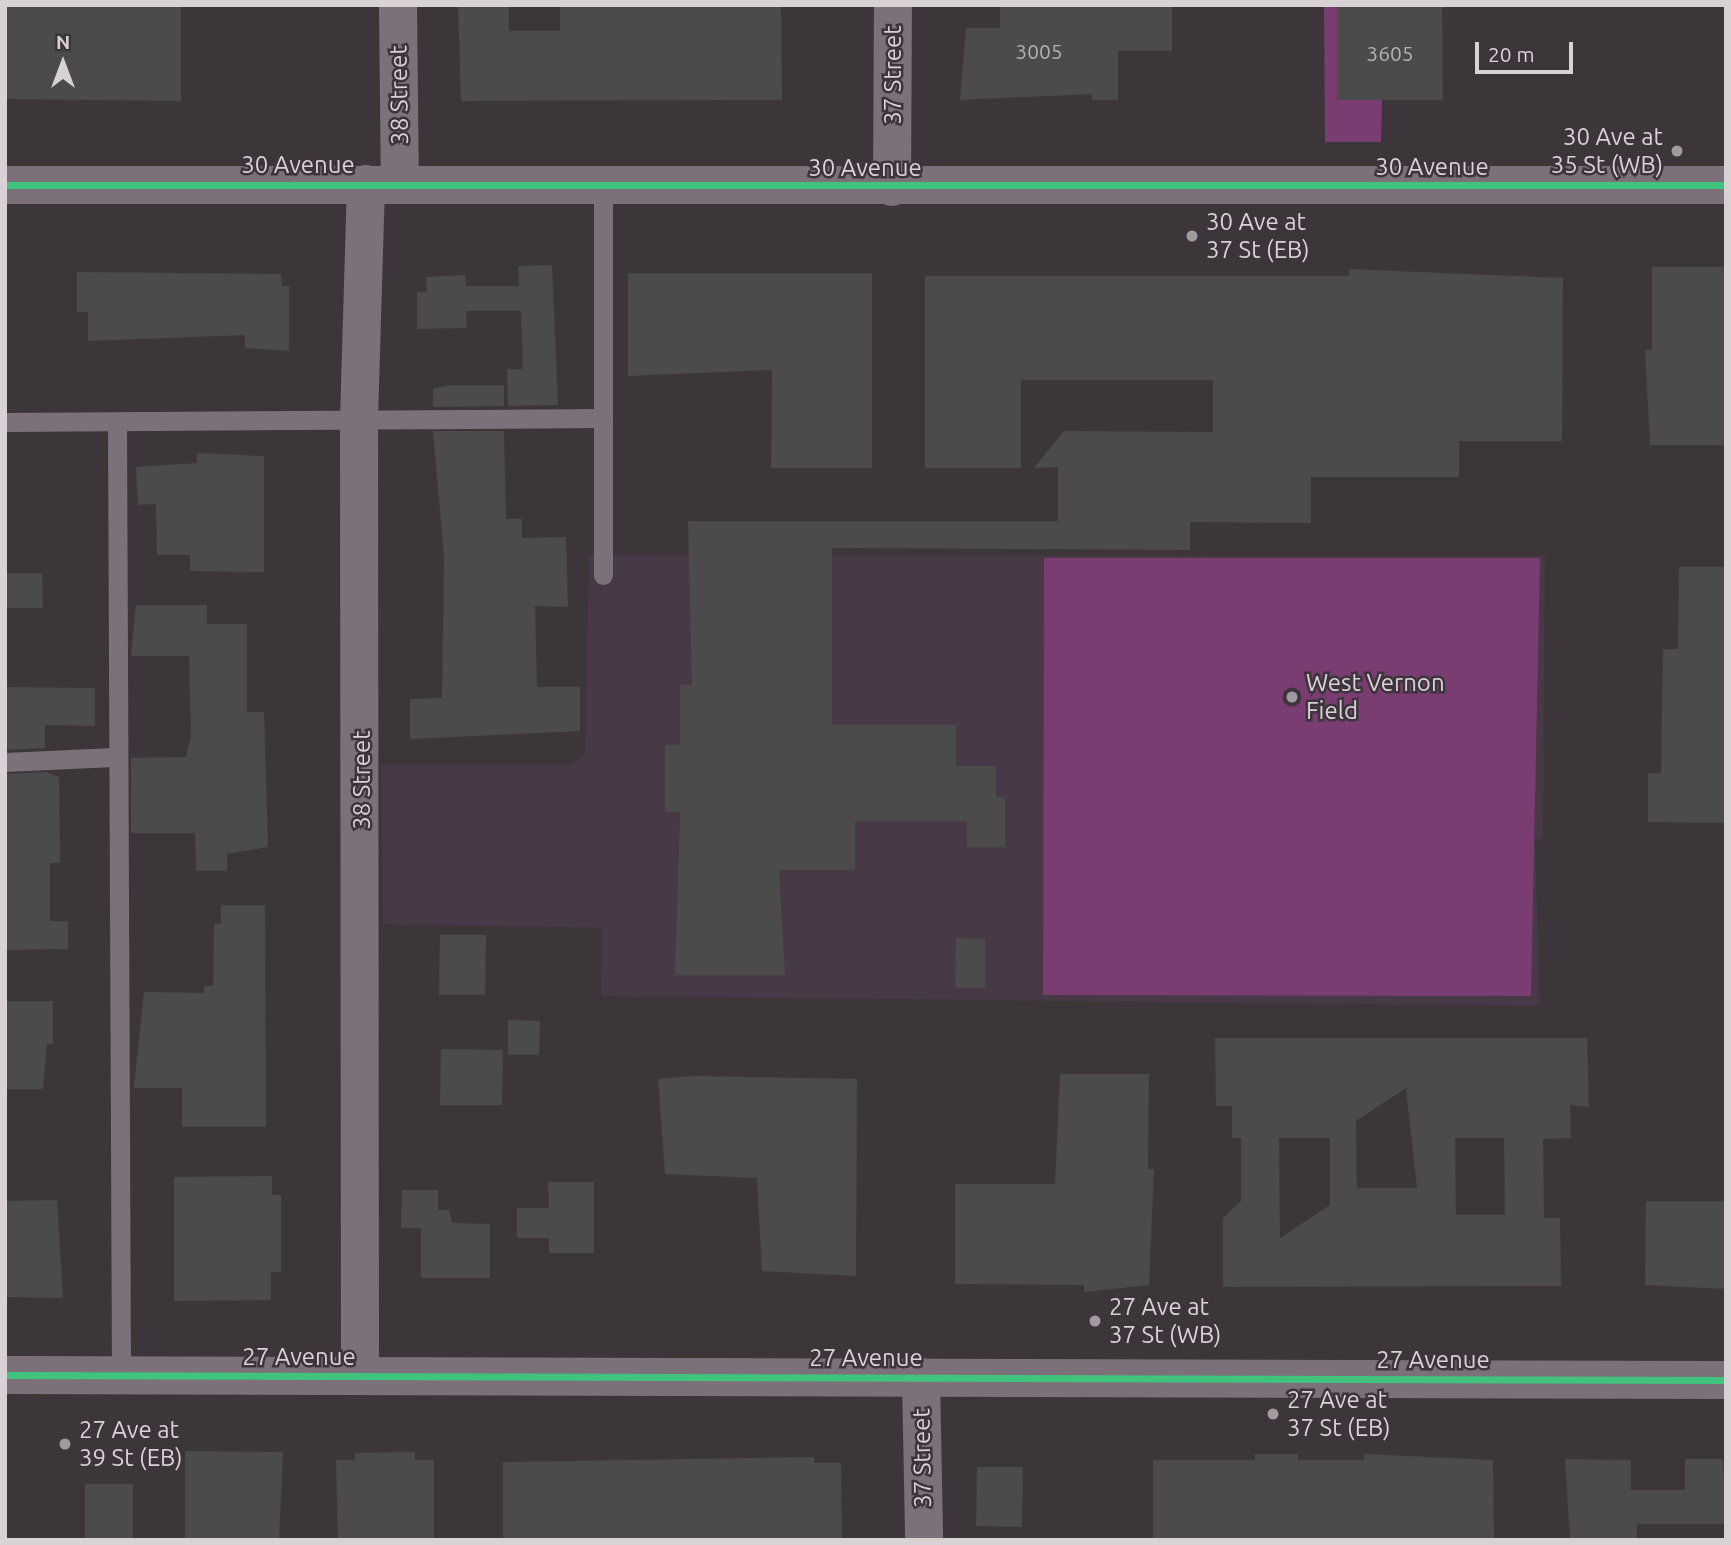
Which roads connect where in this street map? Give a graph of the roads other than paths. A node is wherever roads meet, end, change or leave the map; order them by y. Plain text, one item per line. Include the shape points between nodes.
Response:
1 (398, 5) edge
2 (893, 5) edge
3 (383, 184) junction
4 (5, 185) edge
5 (1726, 185) edge
6 (603, 187) junction
7 (892, 187) junction
8 (603, 418) junction
9 (359, 421) junction
10 (5, 422) edge
11 (117, 422) junction
12 (603, 575) dead end
13 (114, 757) junction
14 (5, 762) edge
15 (5, 1375) edge
16 (121, 1375) junction
17 (360, 1376) junction
18 (921, 1377) junction
19 (1726, 1380) edge
20 (924, 1540) edge

1 - 3 street, 38 Street
2 - 7 street, 37 Street
3 - 4 street, 30 Avenue
3 - 6 street, 30 Avenue
3 - 9 street, 38 Street
5 - 7 street, 30 Avenue
6 - 7 street, 30 Avenue
6 - 8 lane
8 - 9 lane
8 - 12 lane
9 - 11 lane
9 - 17 street, 38 Street
10 - 11 lane
11 - 13 lane
13 - 14 lane
13 - 16 lane
15 - 16 street, 27 Avenue
16 - 17 street, 27 Avenue
17 - 18 street, 27 Avenue
18 - 19 street, 27 Avenue
18 - 20 street, 37 Street

